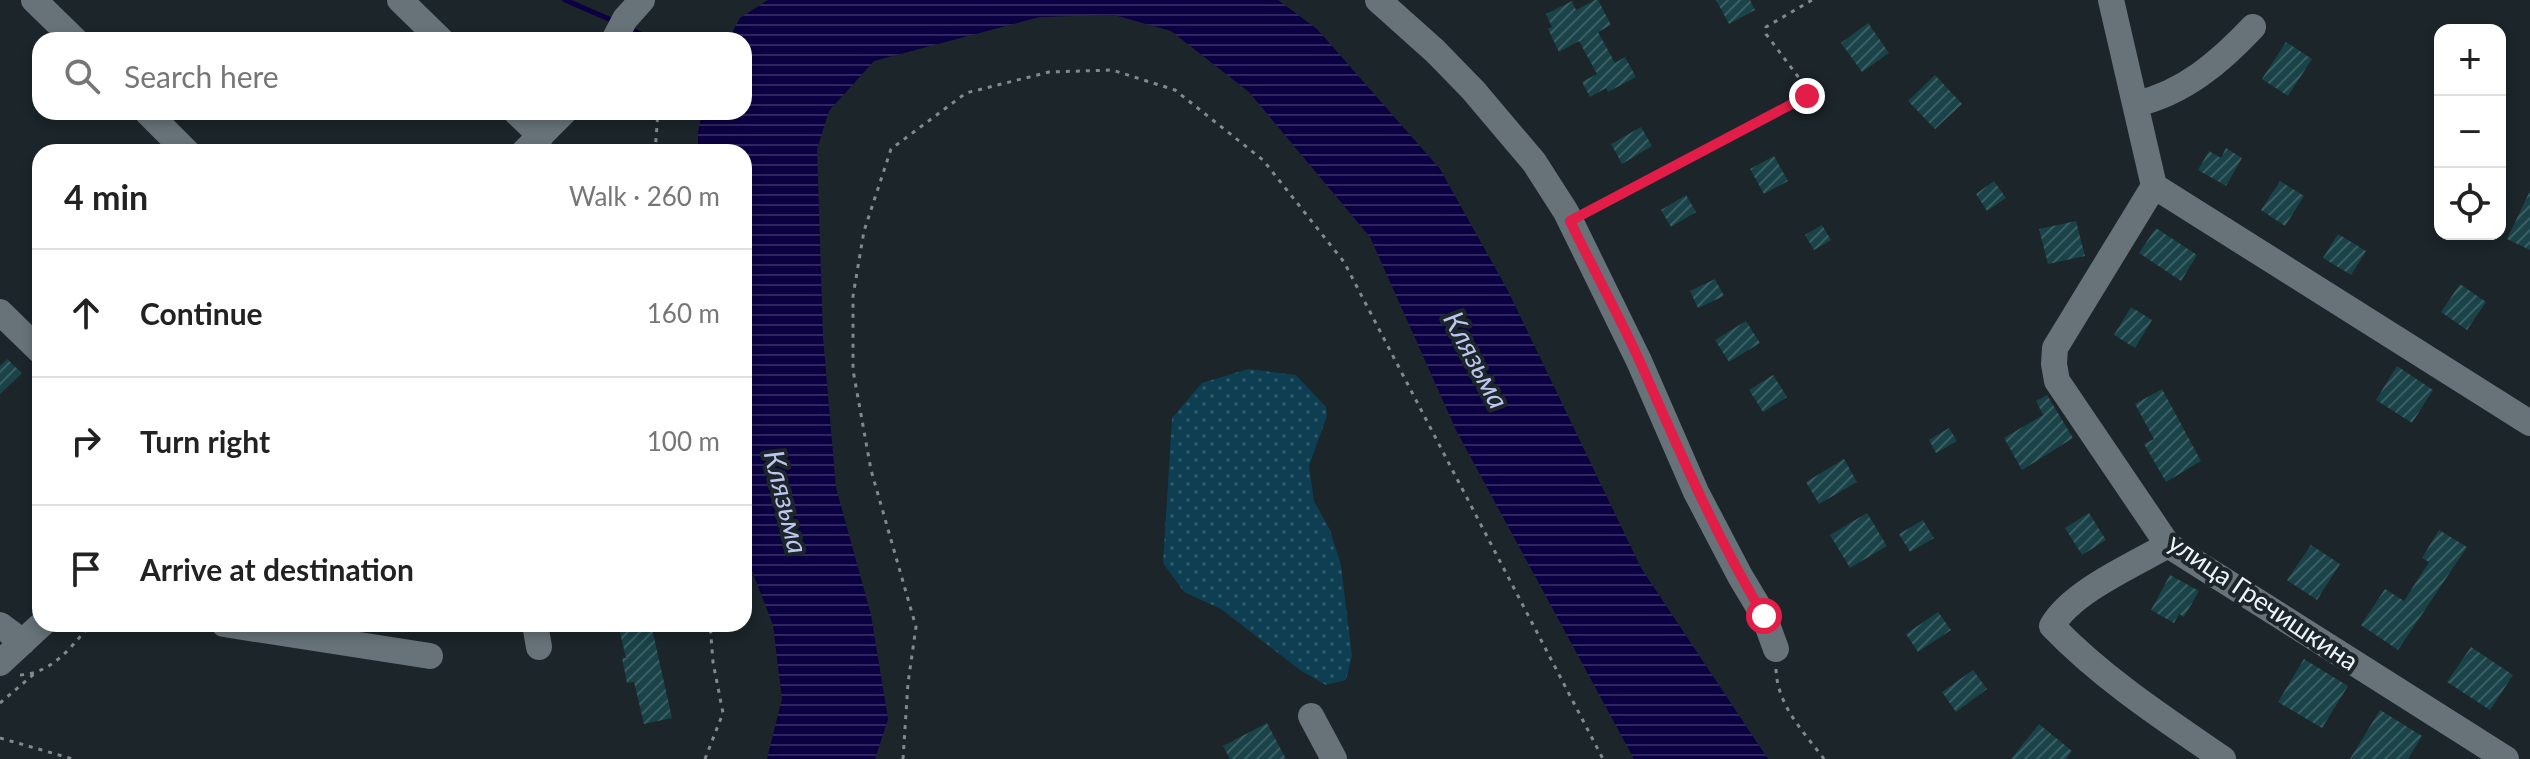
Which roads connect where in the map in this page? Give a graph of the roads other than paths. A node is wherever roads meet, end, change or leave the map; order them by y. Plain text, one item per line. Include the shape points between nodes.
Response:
1 (34, 0) edge
2 (400, 0) edge
3 (1378, 0) edge
4 (2111, 0) edge
5 (2253, 27) dead end
6 (67, 32) edge
7 (433, 32) edge
8 (2136, 104) junction
9 (155, 120) edge
10 (520, 120) edge
11 (556, 120) edge
12 (179, 144) edge
13 (532, 144) edge
14 (2154, 186) junction
15 (0, 312) edge
16 (32, 343) edge
17 (2530, 423) edge
18 (2168, 545) junction
19 (0, 625) edge
20 (276, 632) edge
21 (33, 633) edge
22 (1776, 649) road end
23 (430, 656) dead end
24 (6, 669) edge
25 (1311, 716) dead end
26 (1334, 759) edge
27 (2223, 759) edge
28 (2506, 759) edge

1 - 6 street
2 - 7 street
3 - 22 street via 1435,51 1534,162 1570,221
4 - 8 street
5 - 8 street via 2200,76
8 - 14 street
9 - 12 street
10 - 13 street
11 - 13 street
14 - 17 street
14 - 18 street, улица Гречишкина via 2055,348 2054,364 2057,381
15 - 16 street
18 - 27 street via 2076,598 2052,626 2121,688
18 - 28 street, улица Гречишкина
19 - 21 street
20 - 23 street
21 - 24 street
25 - 26 street

